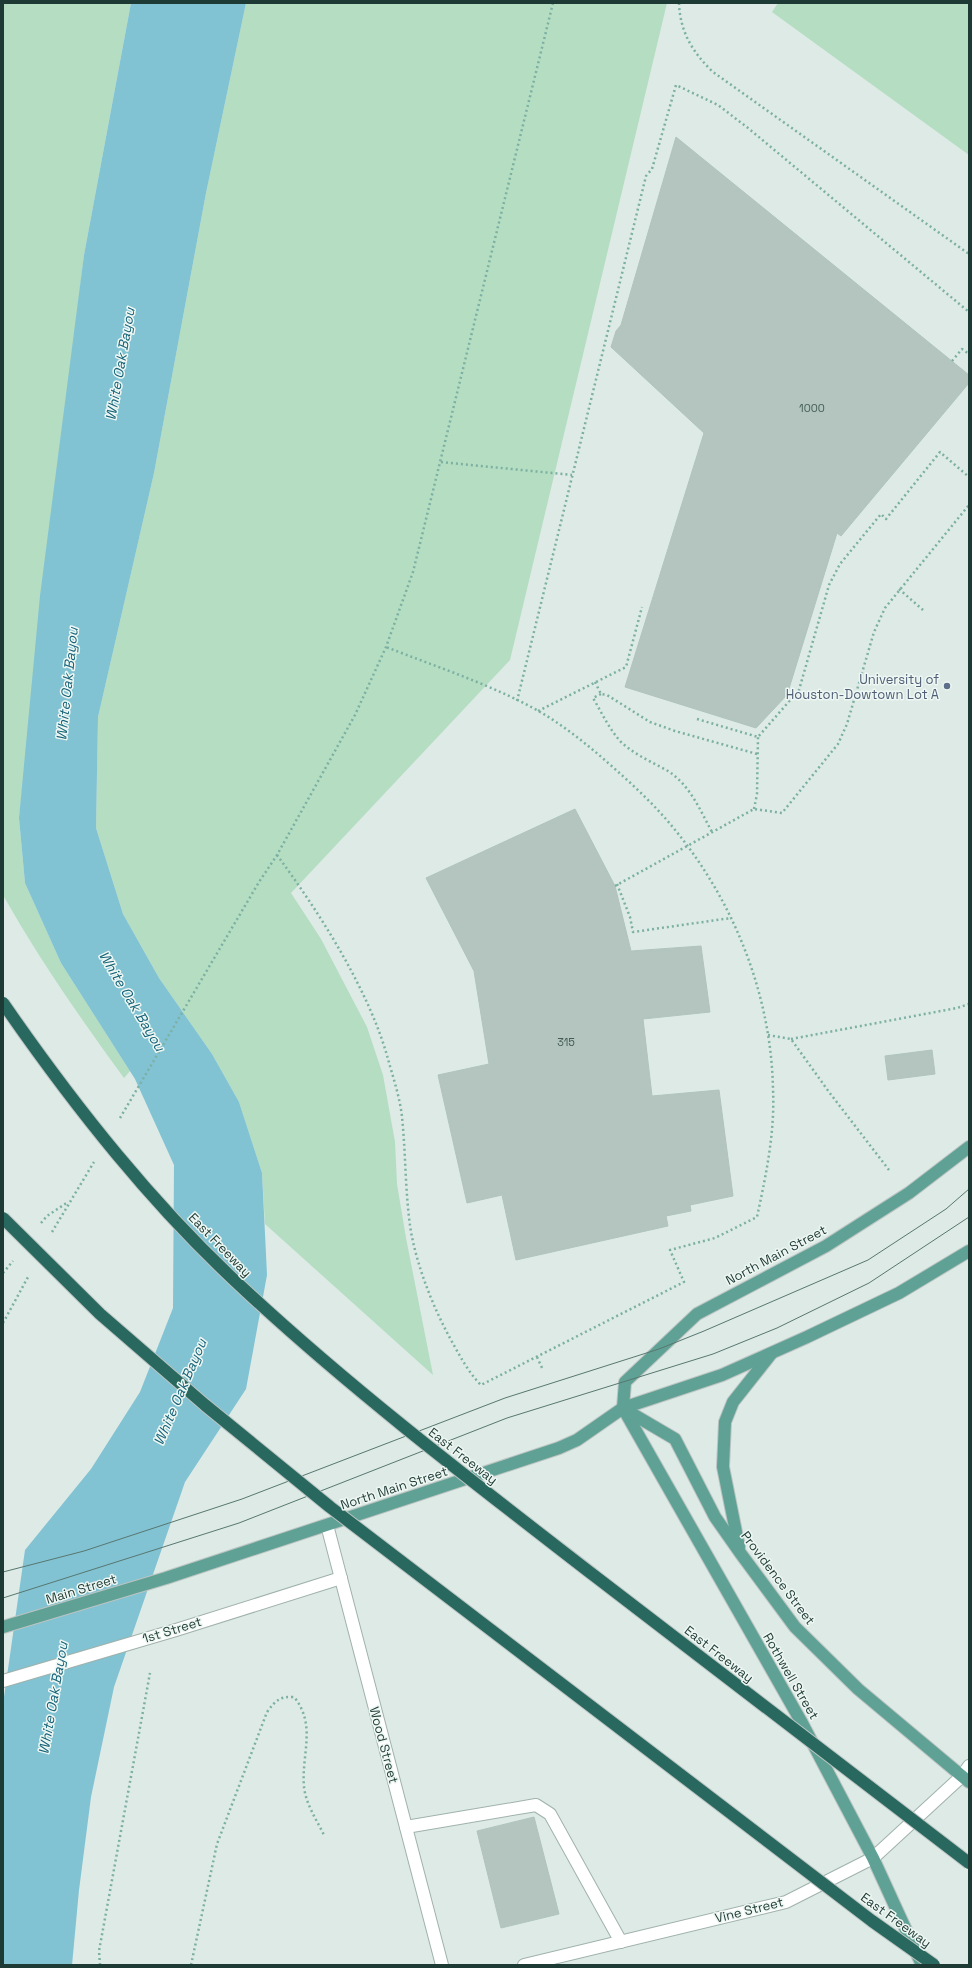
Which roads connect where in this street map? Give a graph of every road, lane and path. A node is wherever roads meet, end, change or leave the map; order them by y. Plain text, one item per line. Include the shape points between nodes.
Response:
1 (553, 3) edge
2 (679, 3) edge
3 (969, 254) edge
4 (969, 312) edge
5 (969, 354) edge
6 (952, 361) dead end
7 (441, 462) junction
8 (572, 475) junction
9 (969, 476) edge
10 (969, 505) edge
11 (899, 589) junction
12 (642, 607) dead end
13 (923, 610) dead end
14 (386, 647) junction
15 (595, 682) junction
16 (601, 694) junction
17 (516, 701) junction
18 (537, 711) junction
19 (697, 718) dead end
20 (758, 737) junction
21 (757, 754) junction
22 (754, 809) junction
23 (712, 832) junction
24 (688, 846) junction
25 (276, 855) junction
26 (731, 918) junction
27 (3, 1004) edge
28 (969, 1004) edge
29 (768, 1036) junction
30 (791, 1039) junction
31 (118, 1121) dead end
32 (969, 1147) edge
33 (98, 1155) dead end
34 (889, 1170) dead end
35 (69, 1202) dead end
36 (3, 1218) edge
37 (969, 1251) edge
38 (773, 1352) junction
39 (537, 1357) junction
40 (543, 1370) dead end
41 (623, 1408) junction
42 (327, 1525) junction
43 (741, 1554) junction
44 (166, 1578) joint
45 (340, 1578) junction
46 (3, 1627) edge
47 (150, 1673) dead end
48 (3, 1681) edge
49 (966, 1774) edge
50 (406, 1827) junction
51 (324, 1835) dead end
52 (873, 1858) junction
53 (969, 1863) edge
54 (872, 1922) junction
55 (620, 1942) junction
56 (100, 1965) edge
57 (191, 1965) edge
58 (442, 1965) edge
59 (524, 1965) edge
60 (922, 1965) edge
61 (934, 1965) edge

1 - 7 path
2 - 3 path via 682,27 690,45 713,72
4 - 8 path via 748,128 718,105 676,85 652,169 646,176
5 - 6 path via 962,349
7 - 8 path
7 - 14 path via 413,572
8 - 17 path
9 - 20 path via 940,452 886,518 881,514 840,564 829,585 799,690
10 - 11 path
11 - 13 path
11 - 22 path via 885,608 874,632 847,724 838,744 782,812
12 - 15 path via 626,667
14 - 17 path
14 - 25 path via 355,715
15 - 16 path
15 - 18 path
16 - 21 path via 607,695 650,722
16 - 23 path via 593,698 615,735 637,754 681,782 690,792
17 - 18 path
18 - 24 path via 584,742 665,817
19 - 20 path
20 - 21 path
21 - 22 path via 757,794
22 - 23 path
23 - 24 path
24 - 26 path
24 - 26 path via 616,885 630,917 633,932
25 - 31 path
25 - 39 path via 317,912 381,1036 402,1116 405,1184 412,1233 440,1319 470,1374 481,1385
26 - 29 path via 757,981
27 - 53 highway, East Freeway, bridge via 46,1065 140,1182 245,1291 334,1369 452,1465
28 - 30 path
29 - 30 path
29 - 39 path via 774,1088 773,1125 769,1160 757,1217 715,1238 670,1250 684,1282
30 - 34 path
32 - 41 main road, North Main Street via 909,1193 826,1246 697,1314 625,1382
33 - 35 path
36 - 54 highway, East Freeway, bridge via 100,1314 205,1405 324,1502
37 - 38 main road, North Main Street via 899,1293
38 - 41 main road, North Main Street via 722,1375
38 - 43 main road via 733,1402 726,1422 723,1467
39 - 40 path
41 - 42 main road, North Main Street via 577,1440 558,1448
41 - 43 main road, Providence Street via 675,1439 716,1517
41 - 52 main road, Rothwell Street via 802,1723
42 - 44 main road, North Main Street
42 - 45 street, Wood Street
43 - 49 main road, Providence Street via 795,1627 858,1689
44 - 46 main road, Main Street
45 - 48 street, 1st Street
45 - 50 street, Wood Street
47 - 56 path via 100,1951
49 - 52 street, Vine Street
50 - 55 street via 536,1805 550,1814
50 - 58 street, Wood Street
51 - 57 path via 309,1805 304,1786 307,1723 302,1708 294,1698 284,1696 274,1702 267,1712 217,1844
52 - 55 street, Vine Street via 786,1902
52 - 60 main road, Rothwell Street
54 - 60 highway, bridge
54 - 61 highway, East Freeway, bridge
55 - 59 street, Vine Street

